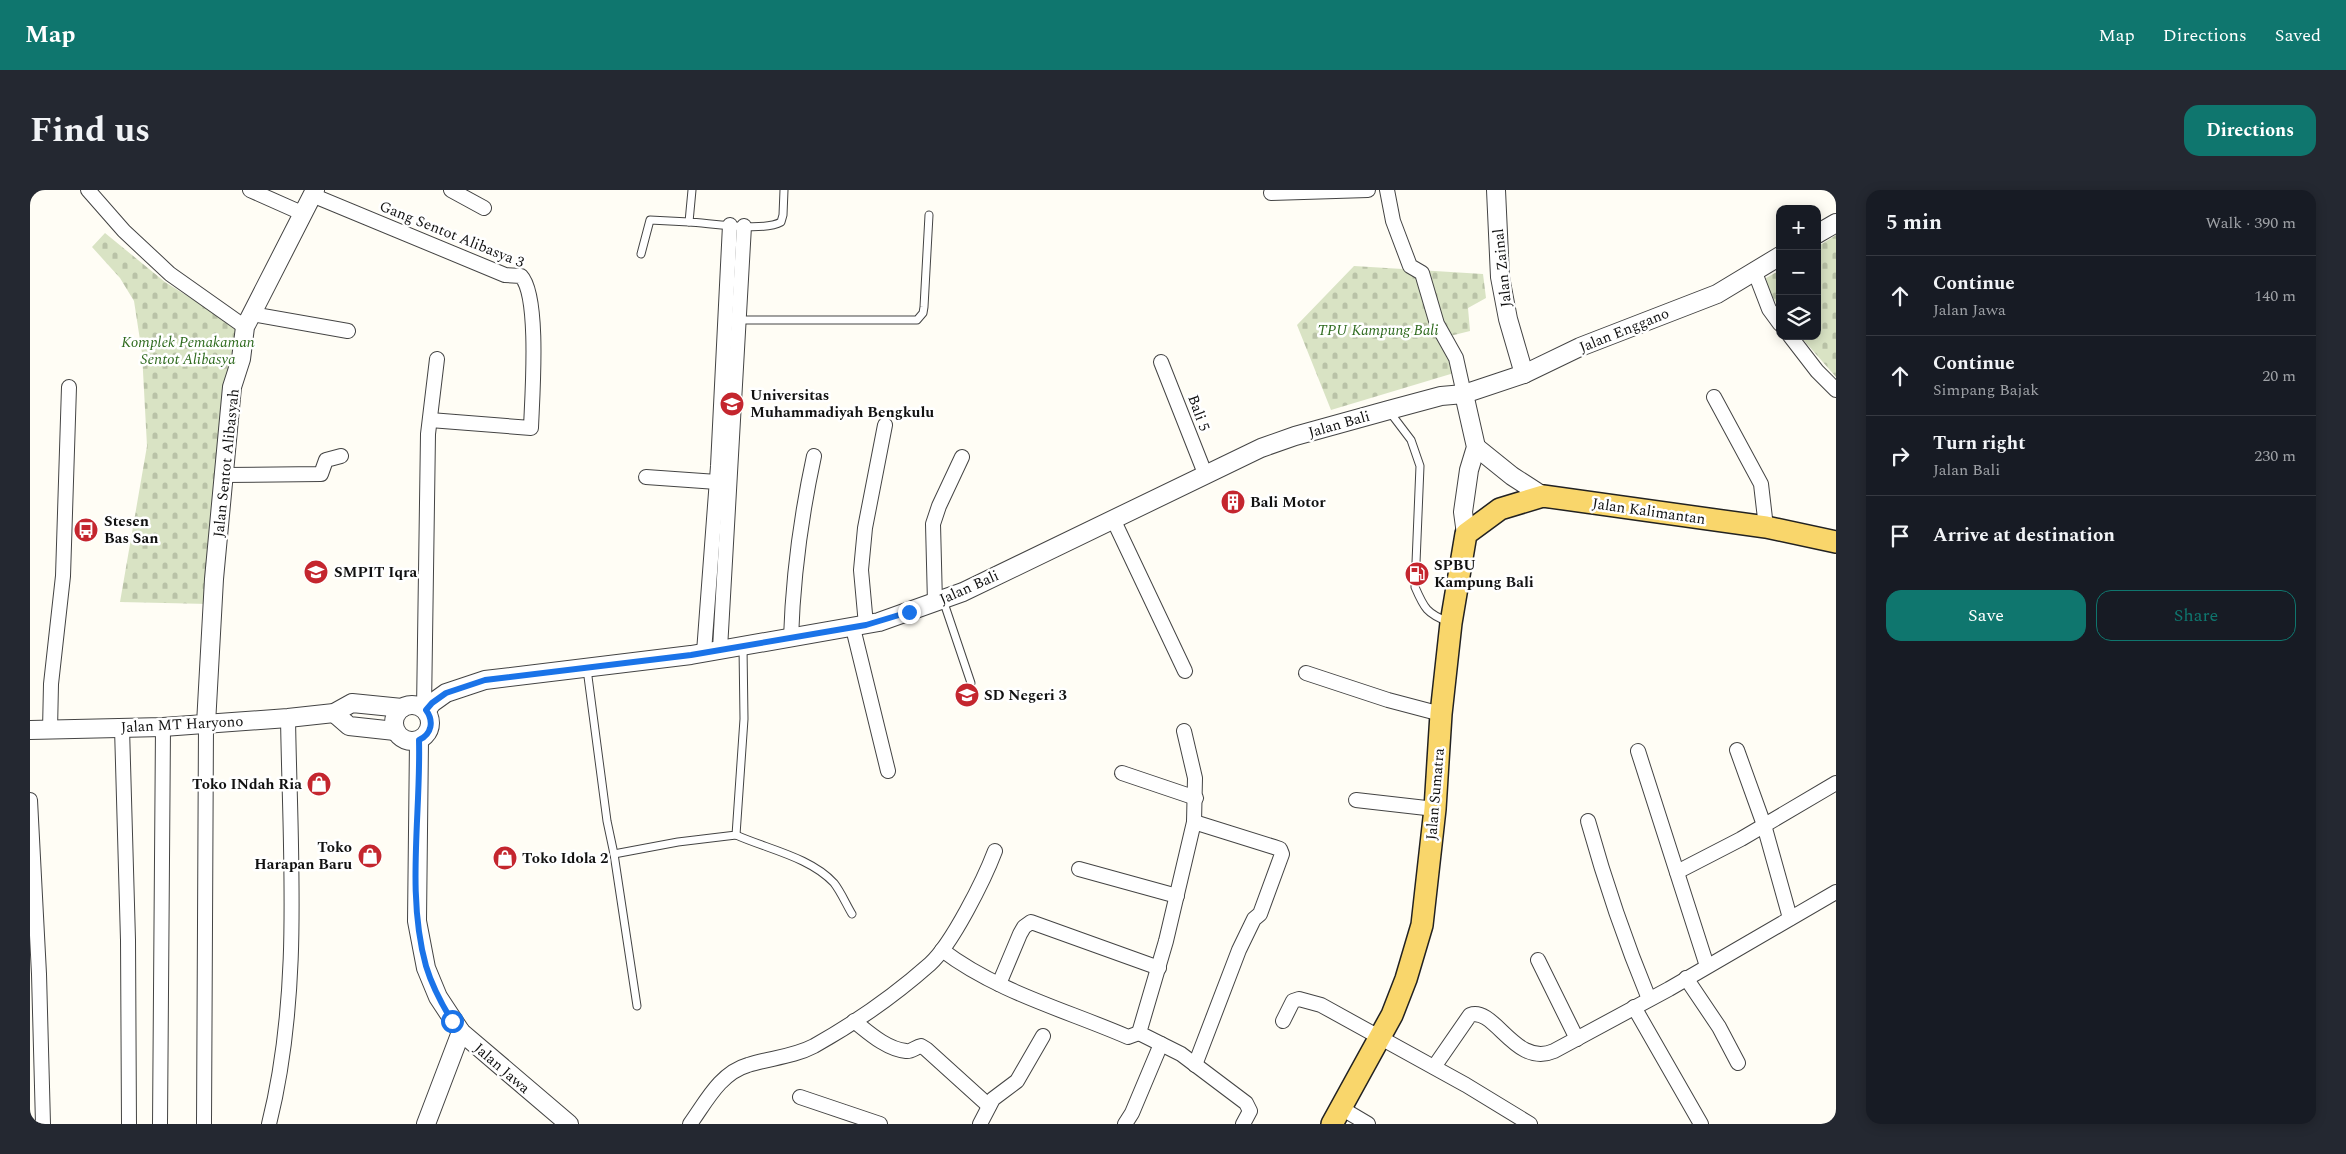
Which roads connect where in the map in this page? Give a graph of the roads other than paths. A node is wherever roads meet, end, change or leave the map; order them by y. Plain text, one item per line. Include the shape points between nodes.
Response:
1 (88, 190) edge
2 (250, 190) edge
3 (451, 190) edge
4 (692, 190) edge
5 (784, 190) edge
6 (1368, 190) edge
7 (1387, 190) edge
8 (1496, 190) edge
9 (314, 193) edge
10 (1270, 193) dead end
11 (484, 208) dead end
12 (304, 214) junction
13 (928, 215) dead end
14 (689, 222) junction
15 (1836, 223) edge
16 (737, 225) junction
17 (1821, 232) edge
18 (640, 254) dead end
19 (1776, 258) edge
20 (1754, 270) junction
21 (732, 319) junction
22 (1776, 319) edge
23 (248, 321) junction
24 (348, 331) dead end
25 (1793, 340) edge
26 (437, 359) dead end
27 (1161, 362) dead end
28 (1524, 374) junction
29 (69, 388) dead end
30 (1836, 390) edge
31 (1464, 394) junction
32 (1714, 397) dead end
33 (1389, 410) junction
34 (430, 420) junction
35 (885, 425) dead end
36 (1476, 447) junction
37 (341, 456) dead end
38 (814, 456) dead end
39 (962, 457) dead end
40 (224, 475) junction
41 (1206, 476) junction
42 (646, 477) dead end
43 (717, 482) junction
44 (1543, 496) junction
45 (1113, 519) junction
46 (1766, 527) junction
47 (1466, 534) junction
48 (1836, 542) edge
49 (939, 602) junction
50 (1451, 623) junction
51 (859, 626) junction
52 (791, 638) junction
53 (743, 645) junction
54 (712, 650) junction
55 (587, 668) junction
56 (1185, 671) dead end
57 (1306, 673) dead end
58 (971, 683) dead end
59 (402, 708) junction
60 (425, 710) junction
61 (334, 713) junction
62 (1441, 714) junction
63 (288, 718) junction
64 (206, 724) junction
65 (163, 727) junction
66 (122, 728) junction
67 (30, 730) edge
68 (50, 730) junction
69 (395, 731) junction
70 (1184, 731) dead end
71 (419, 740) junction
72 (1737, 750) dead end
73 (1638, 752) dead end
74 (888, 771) dead end
75 (1122, 773) dead end
76 (1836, 783) edge
77 (1196, 798) junction
78 (30, 800) edge
79 (1356, 800) dead end
80 (1435, 809) junction
81 (1588, 821) dead end
82 (1194, 822) junction
83 (1764, 825) junction
84 (736, 835) junction
85 (995, 851) dead end
86 (614, 854) junction
87 (1079, 869) dead end
88 (1677, 872) junction
89 (1836, 892) edge
90 (1177, 896) junction
91 (852, 914) dead end
92 (1790, 918) junction
93 (946, 952) junction
94 (1538, 960) dead end
95 (1707, 966) junction
96 (1159, 968) junction
97 (1686, 978) junction
98 (999, 984) junction
99 (1649, 999) junction
100 (637, 1006) dead end
101 (1634, 1007) junction
102 (1283, 1021) dead end
103 (859, 1025) junction
104 (461, 1032) junction
105 (1139, 1033) junction
106 (1043, 1036) dead end
107 (1381, 1038) junction
108 (1577, 1039) junction
109 (1161, 1044) junction
110 (1738, 1063) dead end
111 (1195, 1065) junction
112 (1434, 1067) junction
113 (36, 1080) edge
114 (800, 1097) dead end
115 (989, 1106) junction
116 (1336, 1116) edge
117 (42, 1124) edge
118 (129, 1124) edge
119 (160, 1124) edge
120 (204, 1124) edge
121 (269, 1124) edge
122 (426, 1124) edge
123 (569, 1124) edge
124 (690, 1124) edge
125 (880, 1124) edge
126 (980, 1124) edge
127 (1125, 1124) edge
128 (1243, 1124) edge
129 (1368, 1124) edge
130 (1530, 1124) edge
131 (1700, 1124) edge

1 - 23 street via 124,231 170,274
2 - 12 street
3 - 11 street
4 - 14 lane
5 - 16 lane via 781,222
6 - 10 street
7 - 31 street via 1393,221 1410,266 1422,273 1437,324 1456,358
8 - 28 street, Jalan Zainal via 1500,277 1508,320
9 - 12 street, Jalan Sentot Alibasyah
9 - 34 street, Gang Sentot Alibasya 3 via 505,275 521,276 527,282 531,299 533,352 531,428
12 - 23 street, Jalan Sentot Alibasyah
13 - 21 lane via 924,307 917,320
14 - 16 lane
14 - 18 lane via 650,220
15 - 17 street
16 - 21 street
19 - 20 street, Jalan Enggano
20 - 22 street
20 - 28 street, Jalan Enggano via 1718,294 1580,347
21 - 43 street
21 - 54 street
23 - 24 street
23 - 40 street, Jalan Sentot Alibasyah via 232,387
25 - 30 street
26 - 34 street
27 - 41 street, Bali 5
28 - 31 street, Jalan Enggano
29 - 68 street via 63,576 51,684
31 - 33 street, Jalan Bali via 1441,396
31 - 36 street
32 - 46 street via 1762,484
33 - 41 street, Jalan Bali via 1270,445
33 - 50 lane via 1412,440 1420,466 1415,587 1422,605 1432,616
34 - 60 street
35 - 51 street via 865,528
36 - 44 street, Jalan Kalimantan
36 - 47 street, Jalan Sumatra via 1463,512
37 - 40 street via 326,460 321,474
38 - 52 street via 792,596
39 - 49 street via 938,506 934,524
40 - 64 street, Jalan Sentot Alibasyah via 214,578
41 - 45 street, Jalan Bali
42 - 43 street
43 - 54 street
44 - 46 main road, Jalan Kalimantan
44 - 47 main road via 1500,509
45 - 49 street, Jalan Bali
45 - 56 street
46 - 48 main road, Jalan Kalimantan
47 - 50 main road, Jalan Sumatra
49 - 51 street, Jalan Bali
49 - 58 lane
50 - 62 main road, Jalan Sumatra
51 - 52 street, Jalan Bali
51 - 74 street
52 - 53 street, Jalan Bali
53 - 54 street, Jalan Bali
53 - 84 lane via 744,719
54 - 55 street, Jalan Bali
55 - 60 street, Jalan Bali via 471,684 446,693
55 - 86 lane via 606,821
57 - 62 street
59 - 60 street via 411,705
59 - 61 street, Jalan MT Haryono via 352,703
59 - 69 street via 394,720
60 - 71 street via 430,718 430,727
61 - 63 street, Jalan MT Haryono
61 - 69 street via 349,726
62 - 80 main road, Jalan Sumatra
63 - 64 street, Jalan MT Haryono
63 - 121 street via 289,975 283,1044
64 - 65 street, Jalan MT Haryono
64 - 120 street
65 - 66 street, Jalan MT Haryono
65 - 119 street
66 - 68 street, Jalan MT Haryono
66 - 118 street
67 - 68 street, Jalan MT Haryono
69 - 71 street via 408,742
70 - 77 street via 1195,778
71 - 104 street, Jalan Jawa via 417,920 426,968 438,997
72 - 83 street
73 - 88 street
75 - 77 street
76 - 83 street
77 - 82 street
78 - 113 street via 39,974
79 - 80 street
80 - 107 main road, Jalan Sumatra via 1420,934 1406,979
81 - 99 street via 1628,948
82 - 90 street
82 - 111 street via 1274,846 1282,854 1260,914 1254,919 1239,950
83 - 88 street
83 - 92 street
84 - 86 lane
84 - 91 lane via 823,873 835,885
85 - 93 street
86 - 100 lane
87 - 90 street
88 - 95 street
89 - 92 street
90 - 96 street
92 - 95 street
93 - 98 street
93 - 103 street
94 - 108 street
95 - 97 street
96 - 98 street via 1031,922 1020,934
96 - 105 street
97 - 99 street
97 - 110 street via 1719,1027
98 - 105 street via 1128,1037
99 - 101 street
101 - 108 street
101 - 131 street
102 - 107 street via 1293,1001 1299,998 1321,1005
103 - 115 street via 906,1051 923,1047
103 - 124 street via 786,1056 746,1065 726,1076
104 - 122 street
104 - 123 street, Jalan Jawa
105 - 109 street
106 - 115 street via 1017,1081 993,1099
107 - 112 street
107 - 116 main road, Jalan Sumatra
108 - 112 street via 1554,1052 1538,1056 1520,1048 1482,1016 1474,1014
109 - 111 street
109 - 127 street
111 - 128 street via 1247,1104 1250,1111
112 - 130 street
113 - 117 street
114 - 125 street
115 - 126 street
116 - 129 street

